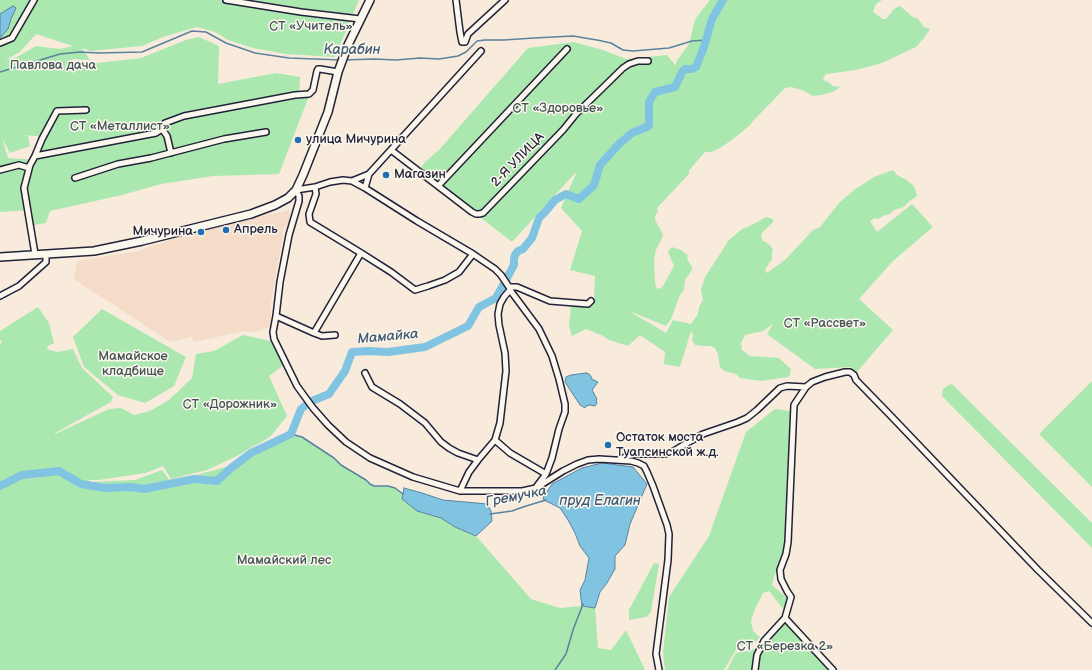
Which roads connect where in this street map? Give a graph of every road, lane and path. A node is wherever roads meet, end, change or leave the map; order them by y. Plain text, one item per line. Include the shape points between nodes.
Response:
1 (34, 0) edge
2 (226, 0) edge
3 (370, 0) edge
4 (456, 0) edge
5 (505, 0) edge
6 (359, 23) junction
7 (460, 32) junction
8 (468, 34) junction
9 (0, 43) edge
10 (567, 49) dead end
11 (481, 52) dead end
12 (648, 61) dead end
13 (338, 72) junction
14 (86, 110) dead end
15 (162, 129) junction
16 (266, 132) dead end
17 (391, 150) junction
18 (171, 153) junction
19 (35, 156) junction
20 (29, 168) junction
21 (0, 170) edge
22 (369, 174) junction
23 (75, 178) dead end
24 (352, 182) junction
25 (438, 186) junction
26 (315, 187) junction
27 (365, 188) junction
28 (296, 190) junction
29 (361, 253) junction
30 (35, 254) junction
31 (46, 254) junction
32 (473, 254) junction
33 (0, 257) edge
34 (509, 287) junction
35 (0, 296) edge
36 (591, 301) dead end
37 (276, 316) junction
38 (314, 333) junction
39 (335, 335) dead end
40 (365, 373) dead end
41 (806, 387) junction
42 (495, 440) junction
43 (478, 460) junction
44 (616, 460) junction
45 (546, 474) junction
46 (536, 488) junction
47 (460, 491) junction
48 (785, 618) junction
49 (1092, 623) edge
50 (659, 670) edge
51 (755, 670) edge
52 (833, 670) edge

1 - 9 street via 12,38
2 - 6 street
3 - 6 street
4 - 7 street
5 - 8 street
6 - 13 street
7 - 8 street
7 - 8 street via 462,42 465,42
10 - 25 street
11 - 17 street
12 - 25 street, 2-Я УЛИЦА via 638,61 623,68 483,213 472,212
13 - 15 street via 318,69 313,90 309,94 184,116 165,123
13 - 28 street via 328,112
14 - 19 street via 57,111
15 - 18 street via 167,136
15 - 19 street via 156,133
16 - 18 street via 224,139
17 - 22 street
17 - 25 street
18 - 23 street via 118,164
19 - 20 street
20 - 21 street via 19,165
20 - 30 street via 24,188
22 - 24 street
22 - 27 street
24 - 26 street via 343,180
24 - 27 street
26 - 28 street
26 - 29 street via 316,194 309,214 310,222
27 - 32 street
28 - 31 street via 288,198 255,213 94,252
28 - 37 street via 299,201 289,235
29 - 32 street via 414,290 445,280 459,272
29 - 38 street
30 - 31 street
30 - 33 street
31 - 35 street via 46,262 19,286
32 - 34 street via 495,269
34 - 36 street via 518,287 550,301 588,304
34 - 42 street via 498,314 506,371 500,423
34 - 45 street via 539,329 552,356 565,404
37 - 38 street
37 - 47 street via 274,339 297,386 328,425 346,442 370,458 413,477
38 - 39 street via 322,336
40 - 43 street via 372,387 425,423 441,442 458,453
41 - 44 street via 780,388 748,418 703,434 674,452 633,454
41 - 48 street via 793,409 788,542 780,570 781,579 791,597
41 - 49 street via 812,382 839,373 850,372 854,375 1032,564
42 - 43 street
42 - 45 street via 510,453
43 - 47 street
44 - 46 street via 588,460 563,471
44 - 50 street via 631,461 644,466 652,481 667,525 668,560 656,654
45 - 46 street
46 - 47 street via 522,491
48 - 51 street via 764,641 757,655
48 - 52 street

